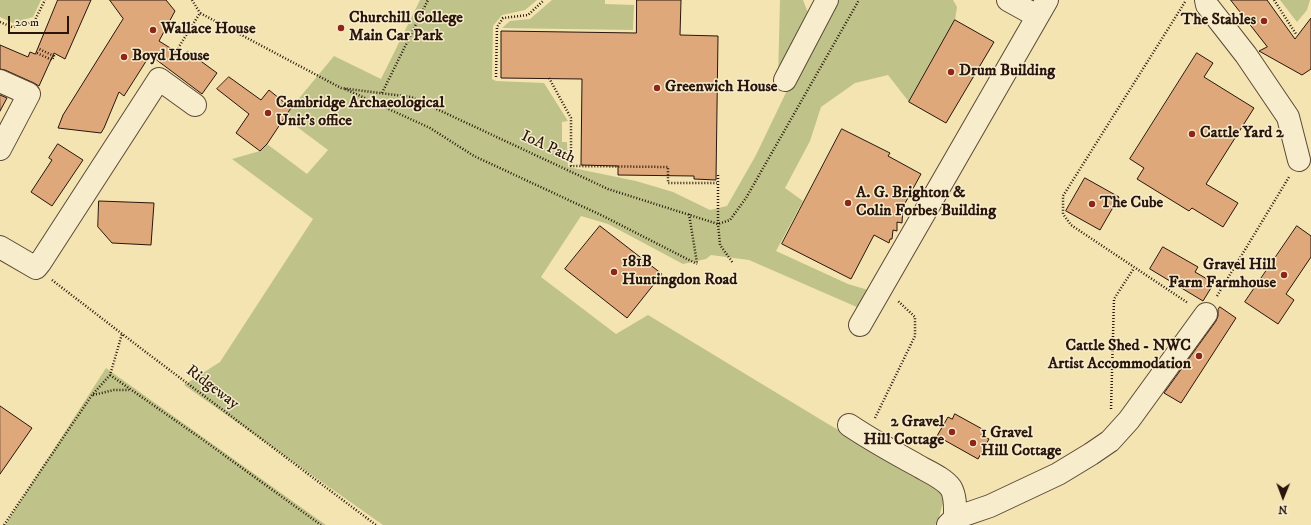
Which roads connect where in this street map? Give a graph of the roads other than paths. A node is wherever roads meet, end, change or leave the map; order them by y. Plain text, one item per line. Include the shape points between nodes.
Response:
1 (827, 0) edge
2 (1008, 0) edge
3 (1206, 0) edge
4 (1042, 8) edge
5 (785, 80) dead end
6 (0, 81) edge
7 (195, 105) dead end
8 (0, 149) edge
9 (1299, 160) road end
10 (0, 248) edge
11 (1206, 314) road end
12 (860, 324) dead end
13 (857, 430) road end
14 (951, 522) edge

1 - 5 lane
2 - 4 lane
3 - 9 lane via 1288,117
4 - 12 lane
6 - 8 lane via 29,94
7 - 10 lane via 158,79 36,268
11 - 14 lane via 1129,420 1110,441 1058,474
13 - 14 lane via 940,478 950,488 955,507

